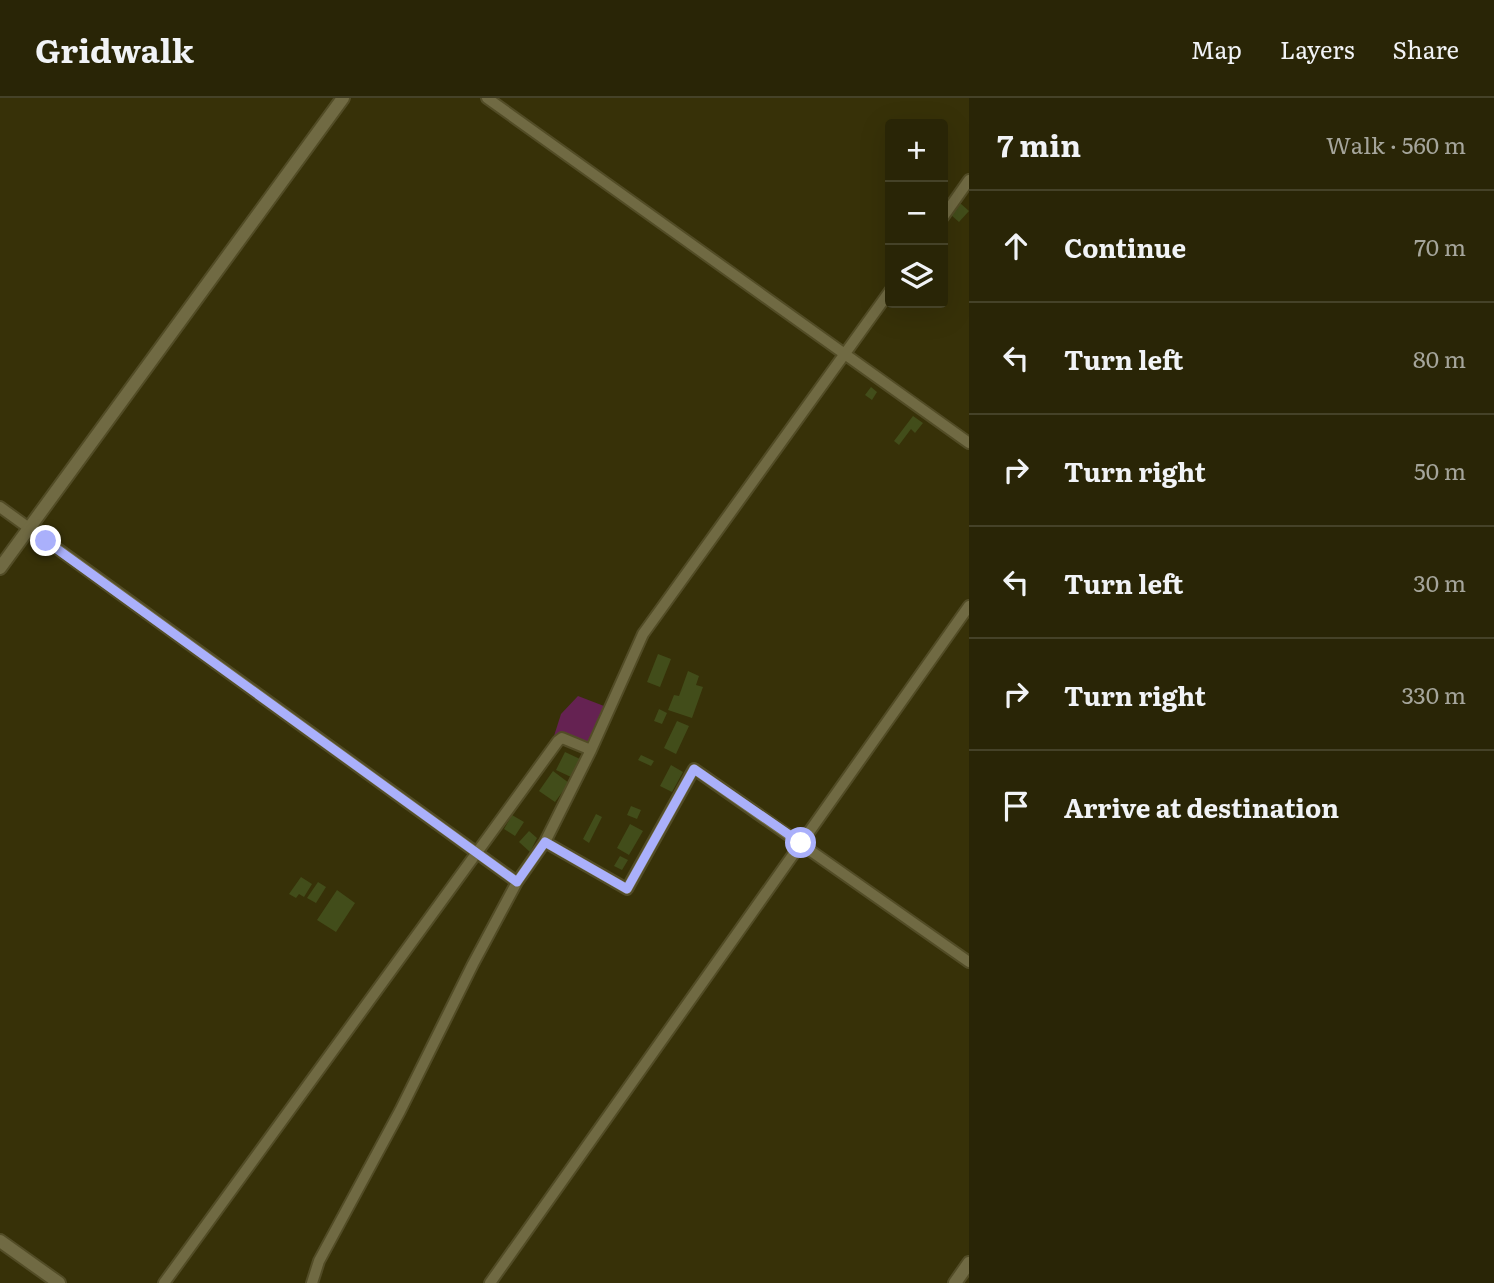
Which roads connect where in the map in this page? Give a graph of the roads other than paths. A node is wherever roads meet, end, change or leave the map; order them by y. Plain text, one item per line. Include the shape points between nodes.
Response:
1 (343, 98) edge
2 (487, 98) edge
3 (969, 180) edge
4 (948, 210) edge
5 (885, 298) edge
6 (846, 353) junction
7 (969, 443) edge
8 (0, 508) edge
9 (29, 528) junction
10 (0, 568) edge
11 (969, 606) edge
12 (591, 750) junction
13 (547, 843) junction
14 (801, 843) junction
15 (477, 853) junction
16 (517, 882) junction
17 (969, 962) edge
18 (0, 1241) edge
19 (969, 1263) edge
20 (59, 1283) edge
21 (164, 1283) edge
22 (312, 1283) edge
23 (490, 1283) edge
24 (955, 1283) edge

1 - 9 street
2 - 6 street
3 - 4 street
5 - 6 street
6 - 7 street
6 - 12 street via 643,634
8 - 9 street
9 - 10 street
9 - 15 street
11 - 14 street
12 - 13 street
12 - 15 street via 562,738 558,741
13 - 14 street via 627,889 694,769
13 - 16 street
14 - 17 street
14 - 23 street
15 - 16 street
15 - 21 street
16 - 22 street via 319,1261
18 - 20 street
19 - 24 street

